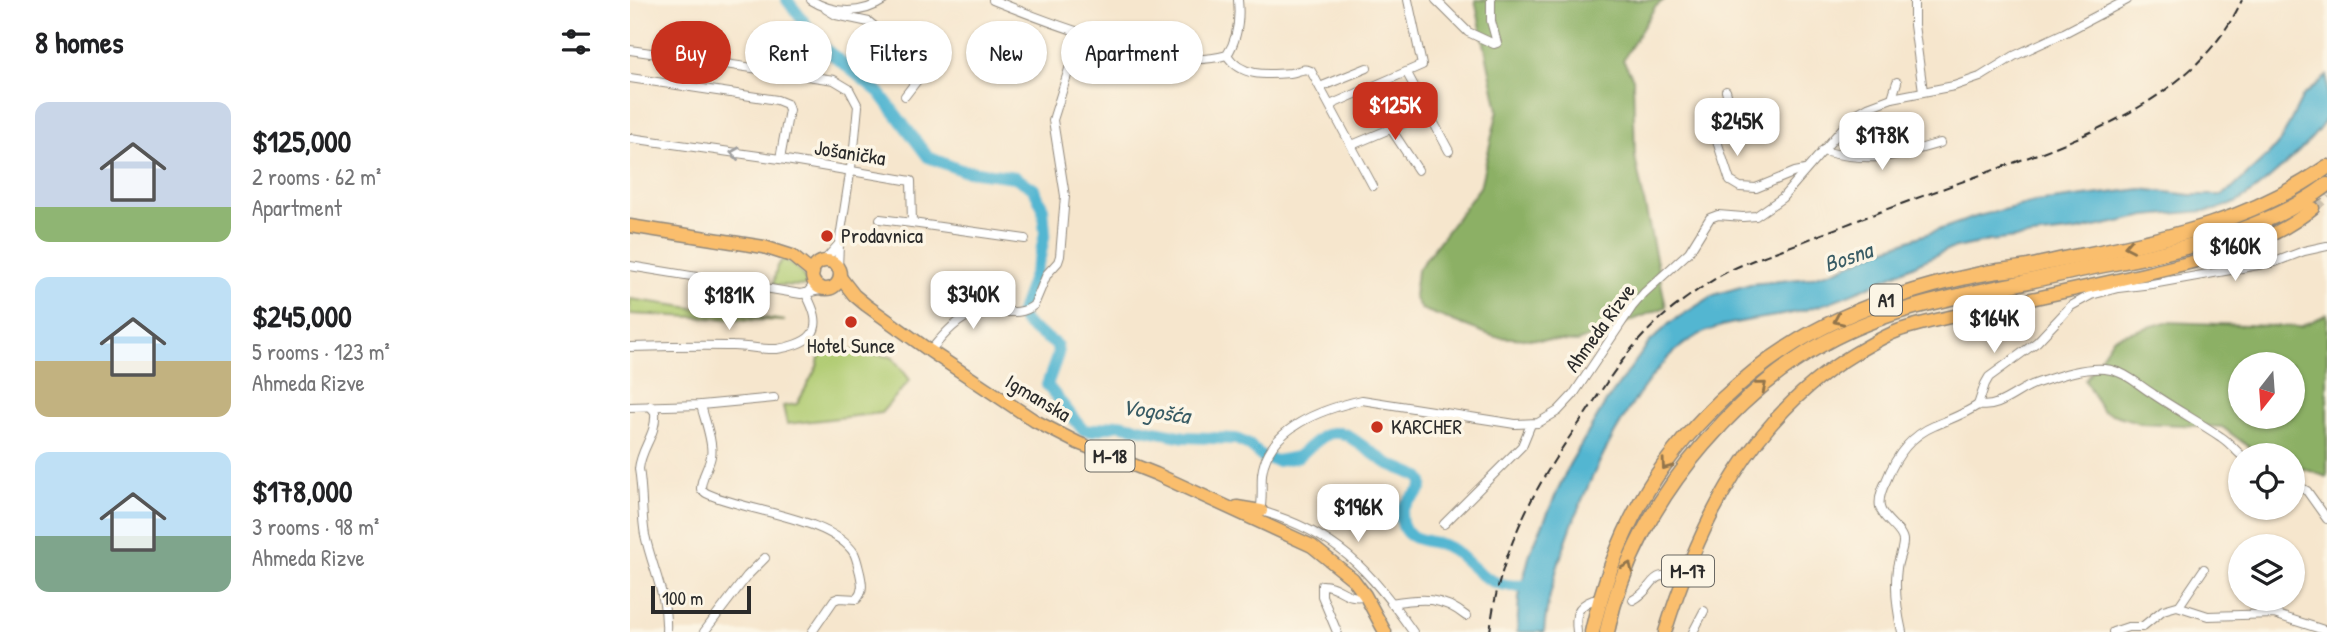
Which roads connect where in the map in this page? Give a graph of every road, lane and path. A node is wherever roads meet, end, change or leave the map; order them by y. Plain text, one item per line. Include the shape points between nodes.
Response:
1 (811, 0) edge
2 (884, 0) edge
3 (993, 0) edge
4 (1238, 0) edge
5 (1408, 0) edge
6 (1436, 0) edge
7 (1491, 0) edge
8 (2127, 0) edge
9 (1914, 2) dead end
10 (826, 9) junction
11 (1061, 27) edge
12 (630, 50) edge
13 (1227, 55) junction
14 (1203, 60) edge
15 (1367, 68) dead end
16 (1407, 73) junction
17 (630, 78) edge
18 (1897, 82) dead end
19 (1064, 84) edge
20 (1320, 87) junction
21 (1726, 91) dead end
22 (1923, 91) junction
23 (905, 96) dead end
24 (1892, 98) junction
25 (1330, 105) junction
26 (1428, 113) junction
27 (1391, 128) junction
28 (630, 138) edge
29 (1940, 143) dead end
30 (1352, 145) junction
31 (1449, 151) dead end
32 (1822, 151) junction
33 (780, 159) junction
34 (2327, 167) edge
35 (1418, 170) dead end
36 (1805, 170) junction
37 (851, 171) junction
38 (2327, 184) edge
39 (1373, 186) dead end
40 (2313, 208) tunnel mouth
41 (880, 219) dead end
42 (912, 223) junction
43 (630, 226) edge
44 (1024, 239) dead end
45 (839, 244) junction
46 (2327, 246) edge
47 (792, 256) junction
48 (822, 261) junction
49 (630, 266) edge
50 (839, 272) junction
51 (813, 276) junction
52 (2138, 281) junction
53 (828, 288) junction
54 (806, 294) junction
55 (853, 295) junction
56 (630, 347) edge
57 (930, 351) junction
58 (774, 398) dead end
59 (701, 405) junction
60 (1978, 405) junction
61 (650, 406) junction
62 (630, 407) edge
63 (1531, 424) junction
64 (2228, 443) edge
65 (2305, 490) edge
66 (1259, 516) junction
67 (2327, 519) edge
68 (1444, 524) dead end
69 (765, 558) dead end
70 (2204, 569) dead end
71 (1684, 579) junction
72 (1365, 595) junction
73 (1593, 600) dead end
74 (1633, 600) dead end
75 (1391, 603) junction
76 (2179, 606) junction
77 (1704, 611) dead end
78 (1466, 616) dead end
79 (2327, 631) edge
80 (666, 632) edge
81 (704, 632) edge
82 (812, 632) edge
83 (1336, 632) edge
84 (1385, 632) edge
85 (1413, 632) edge
86 (1577, 632) edge
87 (1592, 632) edge
88 (1607, 632) edge
89 (1665, 632) edge
90 (1693, 632) edge
91 (1902, 632) edge
92 (2113, 632) edge

1 - 10 street
2 - 10 street via 856,10
3 - 11 street
4 - 13 street via 1239,26
5 - 16 street via 1422,65
6 - 7 street via 1468,32 1494,44
8 - 22 street, Ahmeda Rizve via 2014,55 1980,77
9 - 22 street
10 - 23 street via 869,22 922,65 922,74
12 - 37 street via 834,80 849,89 858,106
13 - 14 street
13 - 20 street via 1250,73 1308,68
15 - 20 street
16 - 25 street
16 - 26 street
17 - 33 street via 788,104
18 - 24 street
19 - 57 street via 1053,120 1065,196 1058,262 1027,310 974,313 949,329
20 - 25 street
21 - 36 street via 1728,111 1712,126 1730,181 1756,188
22 - 24 street, Ahmeda Rizve
24 - 32 street, Ahmeda Rizve via 1854,115
25 - 30 street
26 - 27 street
26 - 31 street
27 - 30 street
27 - 35 street
33 -> 28 street, Jošanička
29 - 32 street via 1872,159
30 - 39 street
32 - 36 street, Ahmeda Rizve
33 - 37 street, Jošanička
34 -> 87 highway, A1 via 2280,195 2205,228 1923,288 1870,306 1793,344 1724,399 1667,463 1640,502 1619,547
36 - 63 street, Ahmeda Rizve via 1782,198 1756,216 1710,218 1689,252 1632,307 1573,395 1549,418
37 - 42 street, Jošanička via 911,181
37 - 45 street
88 -> 38 highway, A1 via 1620,586 1659,502 1723,422 1796,360 1847,332 1900,311 2190,246 2251,226
40 - 52 main road, M-17 via 2258,242
41 - 42 street
42 - 44 street
43 - 47 main road, M-18 via 764,247
45 - 48 street
45 - 50 street
46 - 52 street via 2275,262
47 - 48 main road, M-18
47 - 51 main road, M-18
48 - 50 main road, M-18 via 832,262
48 - 51 main road
49 - 54 street
50 - 53 main road via 837,284
50 - 55 main road, Igmanska / M-18
51 - 53 main road, M-18 via 818,286
51 - 54 street
52 - 60 street via 2071,306 2037,342 1989,377
52 - 71 main road, M-17 via 1924,323 1878,340 1836,365 1772,422 1741,461 1712,512
53 - 54 street
53 - 55 main road, Igmanska / M-18
54 - 56 street via 815,313 814,331 787,347
55 - 57 main road, Igmanska / M-18
57 - 66 main road, Igmanska / M-18 via 1049,428 1219,504
58 - 59 street
59 - 61 street
59 - 82 street via 712,449 701,480 705,493 803,522 837,538 856,556 860,596 834,600
60 - 64 street via 1994,405 2054,378 2105,369 2130,377
60 - 91 street via 1912,440 1895,461 1881,492 1882,515 1903,541 1895,589
61 - 62 street
61 - 80 street via 655,412 654,430 639,469 645,534 660,580
63 - 66 street via 1362,401 1339,405 1283,434 1264,466
63 - 68 street via 1522,446
65 - 67 street
66 - 72 main road, Igmanska via 1321,552
66 - 75 street via 1304,526 1336,545
69 - 81 street
70 - 76 street
71 - 74 street via 1657,577
71 - 89 main road, M-17
72 - 83 street via 1357,598 1322,585
72 - 84 main road, Igmanska
73 - 86 street via 1579,608
75 - 78 street via 1435,599
75 - 85 street
76 - 79 street via 2208,616 2274,614
76 - 92 street via 2163,610 2141,627
77 - 90 street

